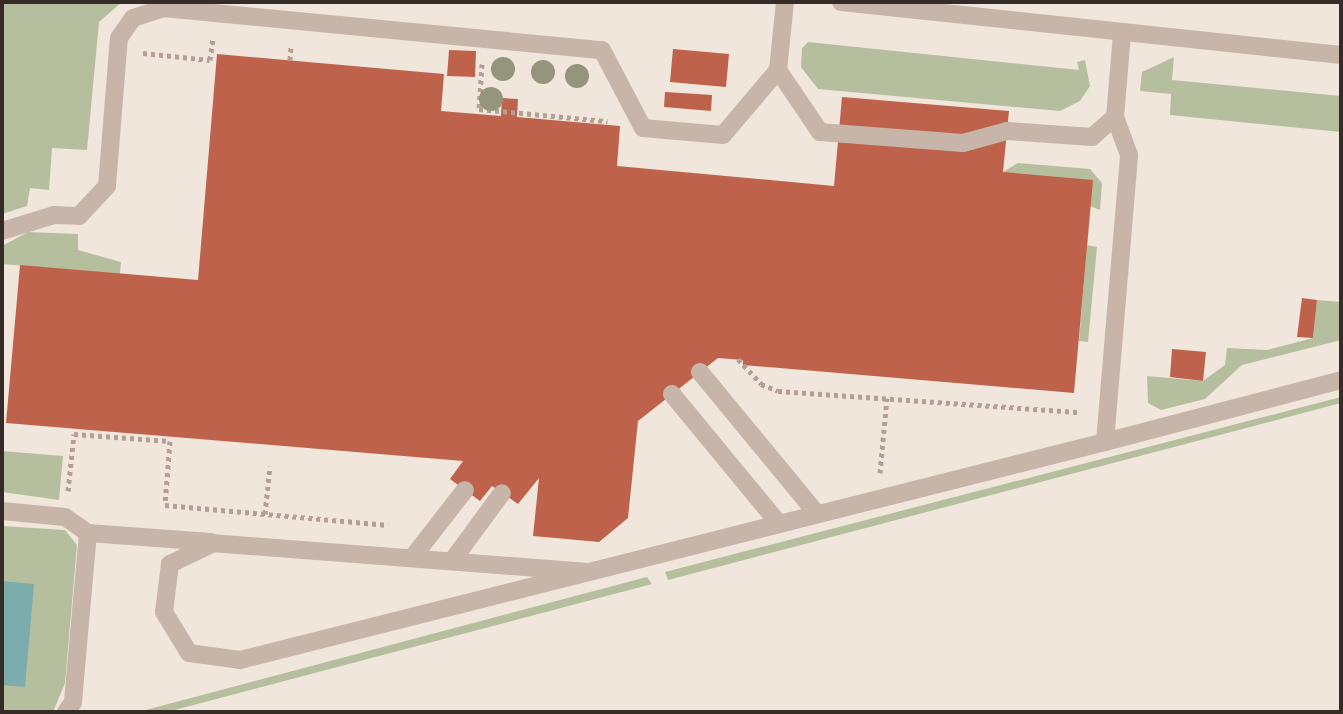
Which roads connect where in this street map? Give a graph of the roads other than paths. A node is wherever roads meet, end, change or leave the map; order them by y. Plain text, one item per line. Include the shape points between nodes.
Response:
1 (785, 2) edge
2 (841, 2) edge
3 (1122, 33) junction
4 (1341, 55) edge
5 (778, 70) junction
6 (1115, 117) junction
7 (2, 231) edge
8 (700, 372) dead end
9 (1341, 380) edge
10 (672, 394) dead end
11 (1105, 442) junction
12 (465, 490) dead end
13 (502, 493) dead end
14 (2, 511) edge
15 (817, 514) junction
16 (779, 524) junction
17 (88, 533) junction
18 (214, 543) junction
19 (412, 558) junction
20 (452, 561) junction
21 (588, 572) junction
22 (66, 712) edge

1 - 5 lane
2 - 3 lane
3 - 4 lane
3 - 6 lane
5 - 6 lane via 820,132 963,143 1007,131 1092,137
5 - 7 lane via 723,135 643,128 602,50 163,8 133,18 119,38 107,186 79,216 54,215
6 - 11 lane via 1129,155
8 - 15 lane
9 - 11 lane
10 - 16 lane
11 - 15 lane
12 - 19 lane
13 - 20 lane
14 - 17 lane via 65,517
15 - 16 lane
16 - 21 lane
17 - 18 lane
17 - 22 lane via 73,702
18 - 19 lane
18 - 21 lane via 170,564 164,612 189,653 240,660
19 - 20 lane
20 - 21 lane

